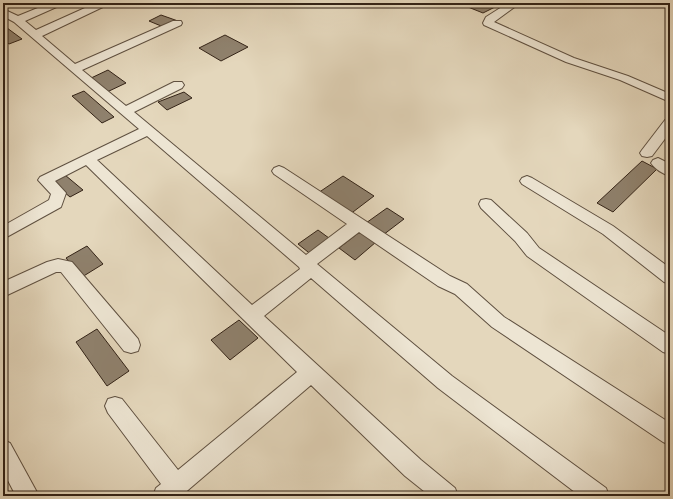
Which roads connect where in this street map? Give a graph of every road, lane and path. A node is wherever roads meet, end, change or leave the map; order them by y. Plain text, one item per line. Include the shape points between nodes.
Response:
1 (58, 3) edge
2 (104, 3) edge
3 (515, 3) edge
4 (3, 12) edge
5 (18, 20) junction
6 (177, 24) dead end
7 (34, 35) junction
8 (74, 69) junction
9 (178, 86) dead end
10 (670, 98) edge
11 (126, 111) junction
12 (670, 123) edge
13 (148, 130) junction
14 (647, 153) dead end
15 (88, 159) junction
16 (658, 163) dead end
17 (279, 171) dead end
18 (670, 171) edge
19 (527, 181) dead end
20 (486, 204) dead end
21 (358, 224) junction
22 (3, 233) edge
23 (308, 266) junction
24 (670, 277) edge
25 (3, 290) edge
26 (251, 316) junction
27 (131, 344) dead end
28 (670, 346) edge
29 (311, 373) junction
30 (115, 406) dead end
31 (670, 435) edge
32 (3, 450) edge
33 (170, 491) edge
34 (28, 496) edge
35 (448, 496) edge
36 (598, 496) edge

1 - 5 street
2 - 7 street
3 - 10 street via 490,19 488,23 570,60 624,78
4 - 5 street
5 - 7 street
6 - 8 street
7 - 8 street
8 - 11 street
9 - 11 street
11 - 13 street
12 - 14 street
13 - 15 street
13 - 23 street
15 - 22 street via 45,180 59,193 52,207
15 - 26 street
16 - 18 street
17 - 21 street
19 - 24 street via 608,230
20 - 28 street via 533,252
21 - 23 street
21 - 31 street via 444,281 461,289 498,322
23 - 26 street
23 - 36 street via 444,382
25 - 27 street via 53,266 66,266
26 - 29 street
29 - 33 street
29 - 35 street via 413,468
30 - 33 street
32 - 34 street

